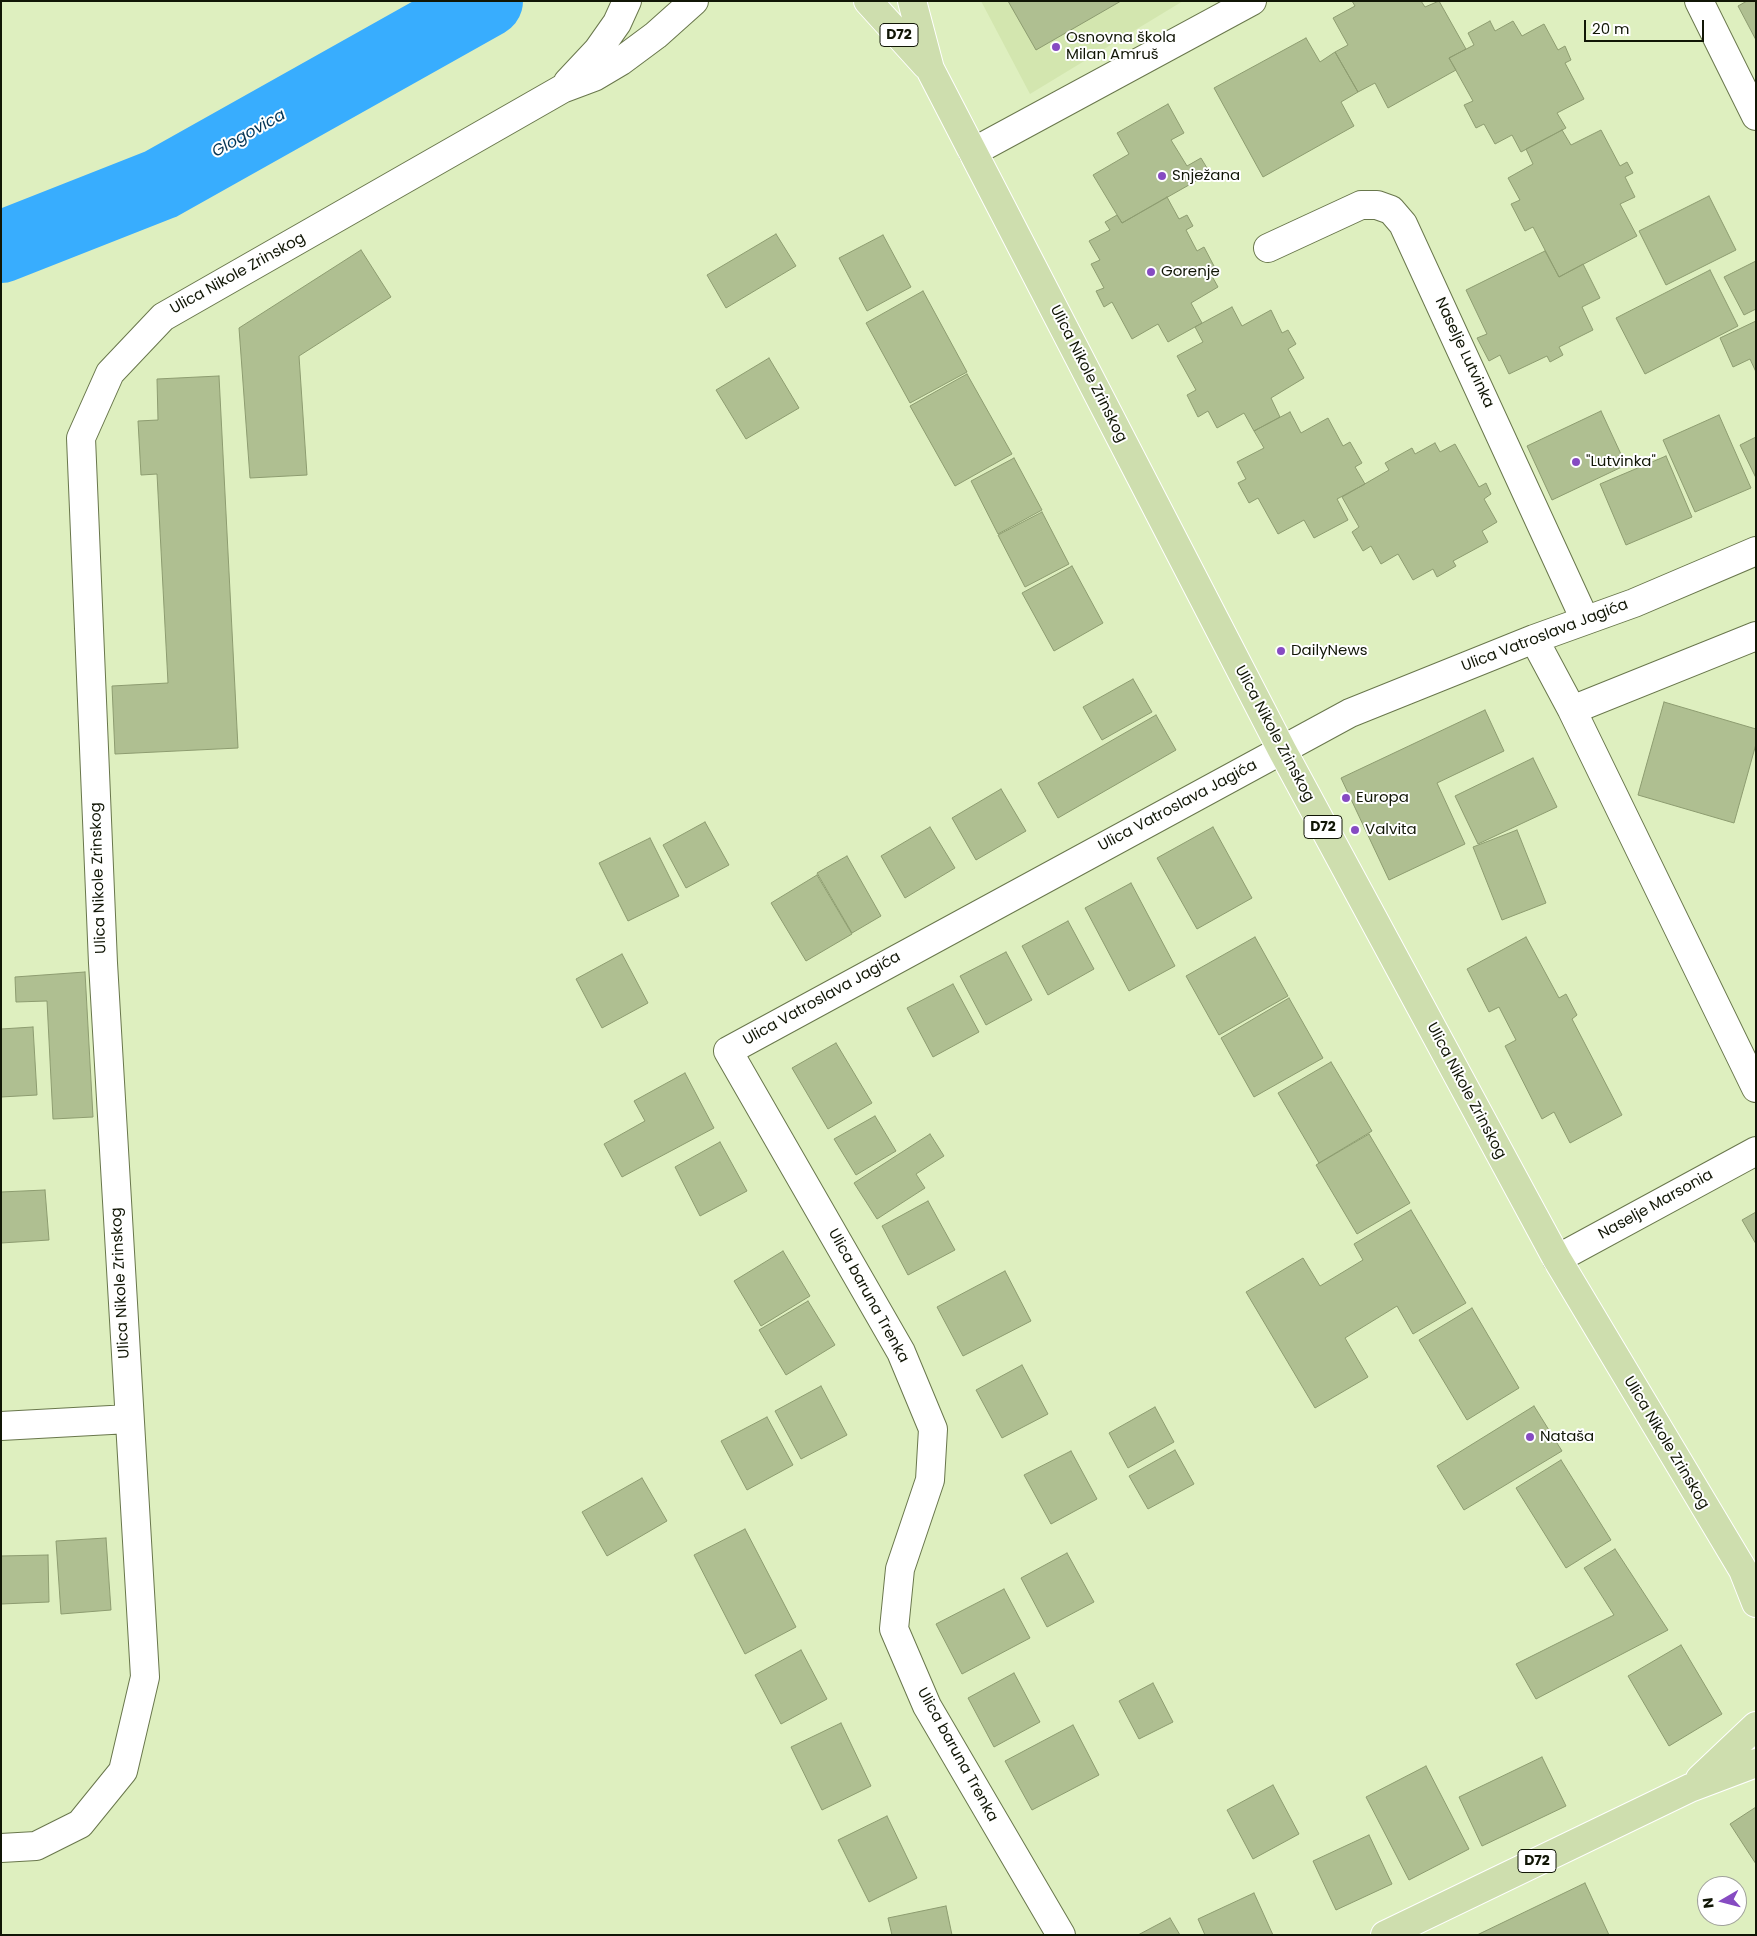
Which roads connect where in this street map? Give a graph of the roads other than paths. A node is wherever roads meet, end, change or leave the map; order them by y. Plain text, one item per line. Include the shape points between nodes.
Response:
1 (627, 1) edge
2 (694, 1) edge
3 (868, 1) edge
4 (912, 1) edge
5 (1252, 1) edge
6 (1699, 1) edge
7 (930, 69) junction
8 (562, 89) junction
9 (1756, 116) edge
10 (973, 152) junction
11 (1268, 248) dead end
12 (1756, 551) edge
13 (1585, 620) junction
14 (1756, 636) edge
15 (1534, 639) junction
16 (1572, 710) junction
17 (1282, 750) junction
18 (728, 1051) joint
19 (1756, 1088) edge
20 (1756, 1151) edge
21 (1557, 1260) junction
22 (129, 1420) junction
23 (1, 1426) edge
24 (1749, 1578) edge
25 (1756, 1603) edge
26 (1756, 1726) edge
27 (1756, 1763) edge
28 (1690, 1788) junction
29 (1, 1848) edge
30 (1061, 1935) edge
31 (1385, 1935) edge

1 - 8 street, Ulica Nikole Zrinskog via 617,23 598,50
2 - 8 street, Ulica Nikole Zrinskog via 621,61 594,77
3 - 7 main road, Ulica Nikole Zrinskog / D72
4 - 7 main road, Ulica Nikole Zrinskog / D72
5 - 10 street
6 - 9 street
7 - 10 main road, Ulica Nikole Zrinskog / D72
8 - 22 street, Ulica Nikole Zrinskog via 163,317 110,373 81,438 103,963
10 - 17 main road, Ulica Nikole Zrinskog / D72
11 - 13 street, Naselje Lutvinka via 1361,205 1378,204 1391,210 1403,224
12 - 13 street, Ulica Vatroslava Jagića
13 - 15 street, Ulica Vatroslava Jagića
14 - 16 street
15 - 16 street
15 - 17 street, Ulica Vatroslava Jagića via 1350,713
16 - 19 street
17 - 18 street, Ulica Vatroslava Jagića
17 - 21 main road, Ulica Nikole Zrinskog / D72
18 - 30 street, Ulica baruna Trenka via 901,1352 933,1429 930,1480 900,1568 894,1629 927,1706
20 - 21 street, Naselje Marsonia
21 - 24 main road, Ulica Nikole Zrinskog / D72
22 - 23 street
22 - 29 street, Ulica Nikole Zrinskog via 145,1677 123,1771 80,1824 36,1846
24 - 25 main road, Ulica Nikole Zrinskog / D72
26 - 28 main road, D72
27 - 28 main road, D72
28 - 31 main road, D72

